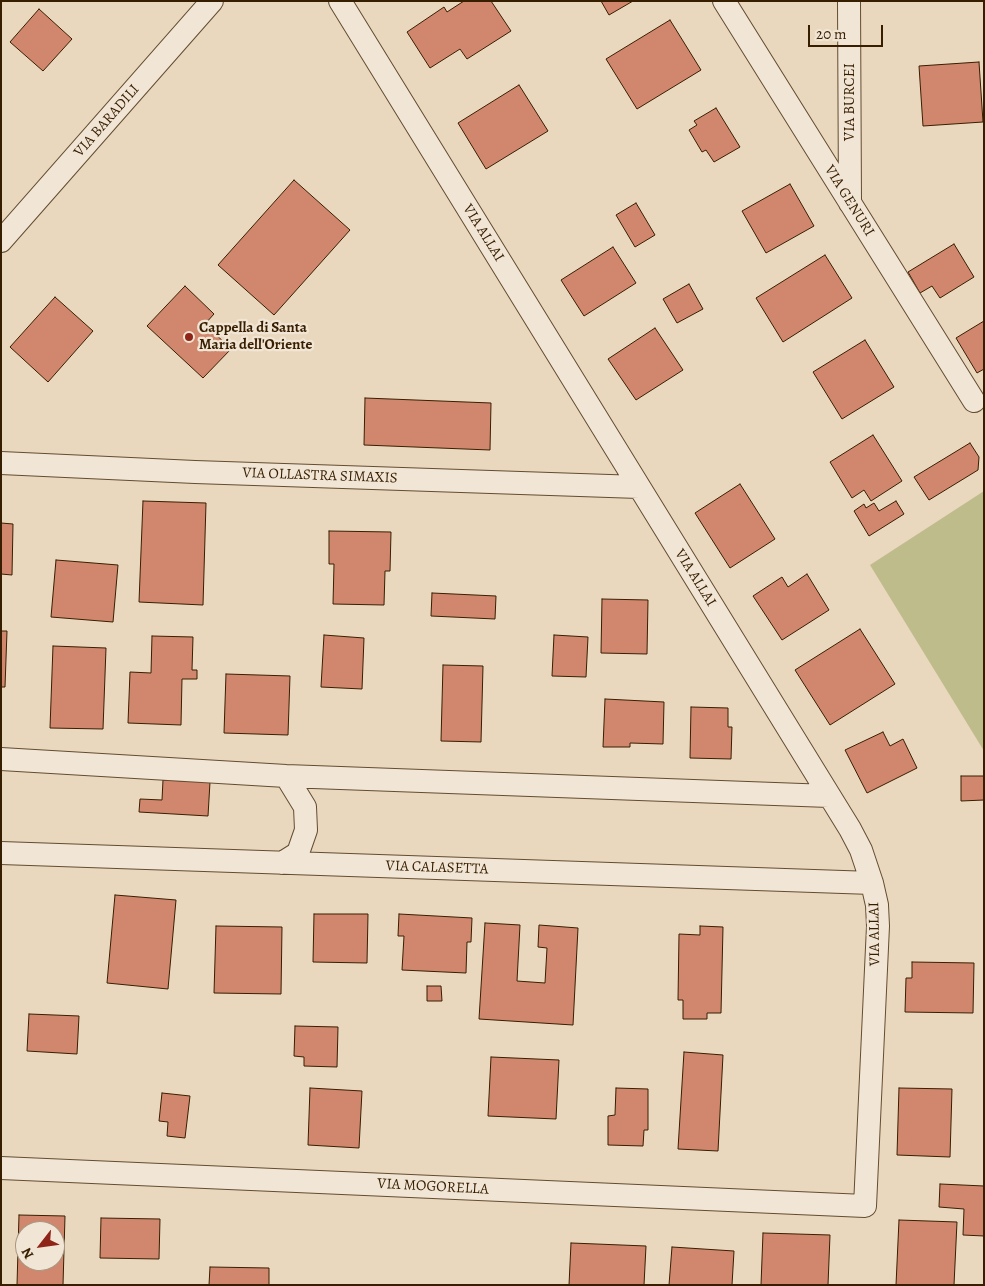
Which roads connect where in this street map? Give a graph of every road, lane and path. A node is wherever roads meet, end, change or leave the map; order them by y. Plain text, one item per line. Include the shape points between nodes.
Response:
1 (212, 1) edge
2 (340, 1) edge
3 (724, 1) edge
4 (849, 1) edge
5 (850, 203) junction
6 (1, 241) edge
7 (974, 401) dead end
8 (1, 463) edge
9 (639, 486) junction
10 (1, 759) edge
11 (286, 776) junction
12 (829, 796) junction
13 (1, 854) edge
14 (282, 863) junction
15 (872, 883) junction
16 (1, 1168) edge
17 (865, 1206) joint

1 - 6 street, VIA BARADILI
2 - 9 street, VIA ALLAI
3 - 5 street, VIA GENURI
4 - 5 street, VIA BURCEI
5 - 7 street, VIA GENURI
8 - 9 street, VIA OLLASTRA SIMAXIS
9 - 12 street, VIA ALLAI
10 - 11 street
11 - 12 street
11 - 14 street via 305,807 306,830 298,853
12 - 15 street, VIA ALLAI via 861,850
13 - 14 street, VIA CALASETTA
14 - 15 street, VIA CALASETTA
15 - 17 street, VIA ALLAI via 878,926
16 - 17 street, VIA MOGORELLA

